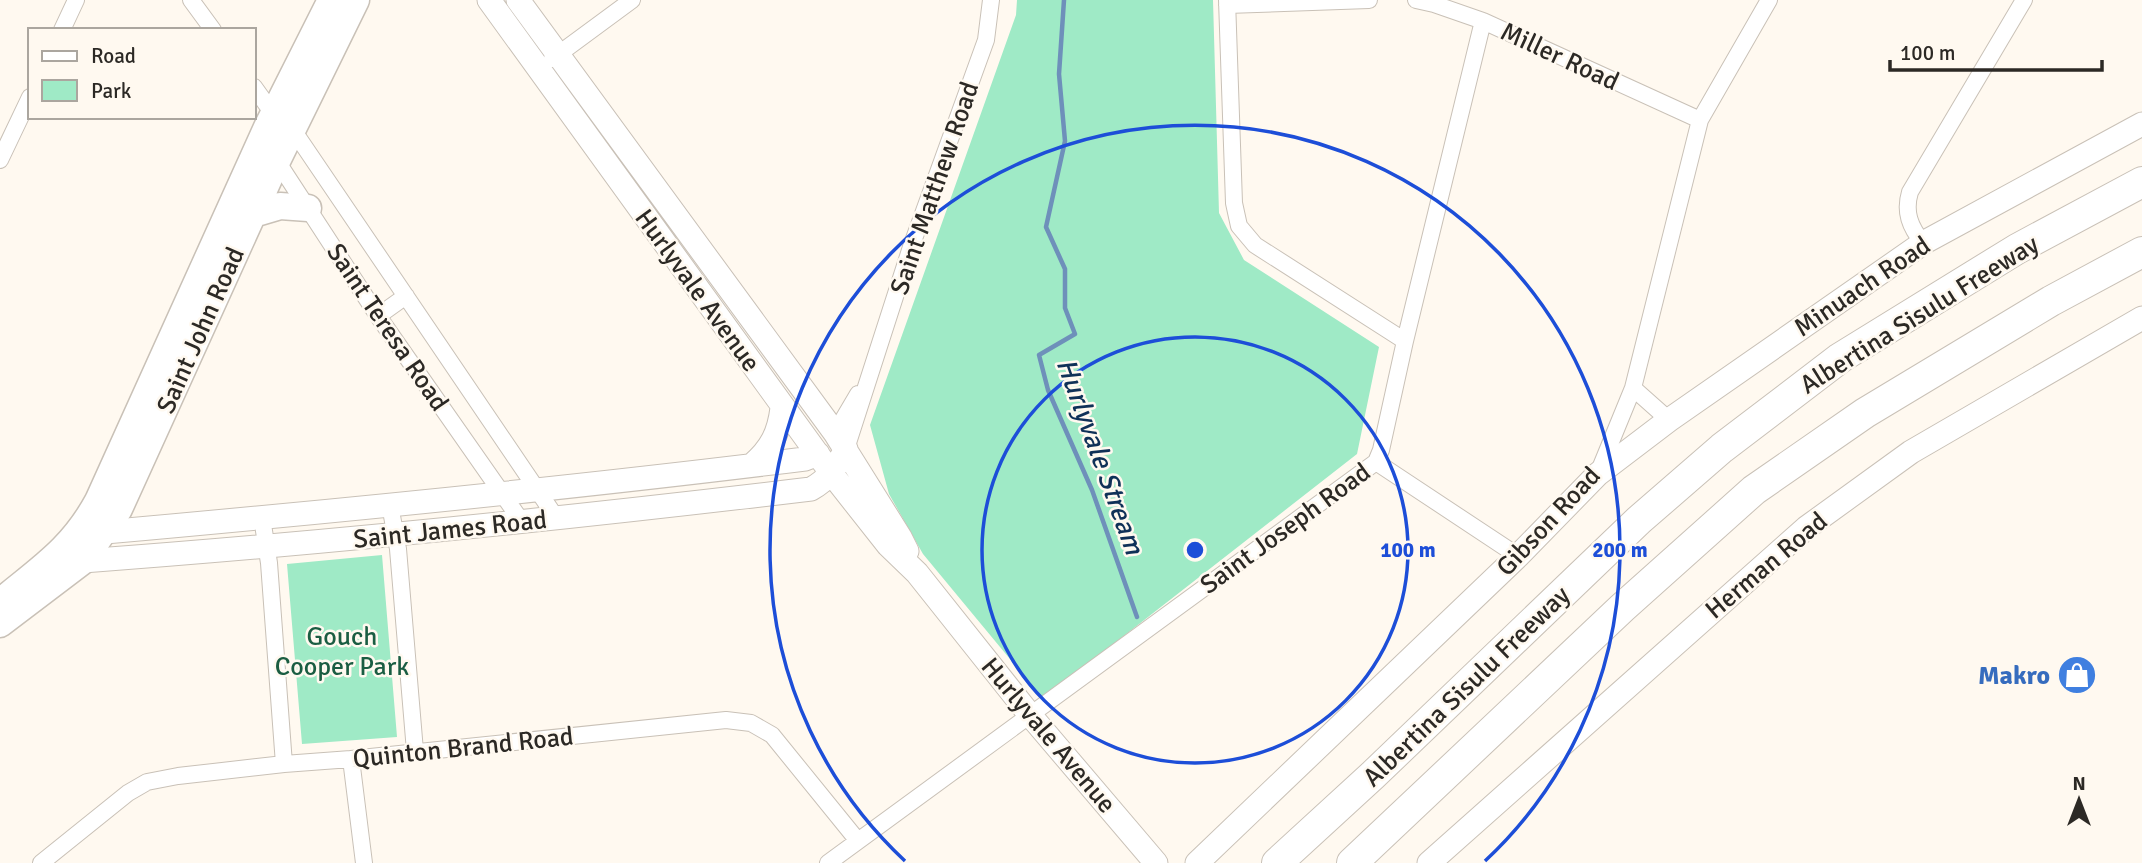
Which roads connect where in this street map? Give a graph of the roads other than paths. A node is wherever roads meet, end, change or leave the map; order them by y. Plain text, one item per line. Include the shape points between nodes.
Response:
1 (76, 0) edge
2 (191, 0) edge
3 (331, 0) edge
4 (356, 0) edge
5 (489, 0) edge
6 (518, 0) edge
7 (632, 0) edge
8 (991, 0) edge
9 (1369, 0) edge
10 (1416, 0) edge
11 (1769, 0) edge
12 (2024, 0) edge
13 (1227, 3) edge
14 (1483, 21) junction
15 (63, 28) edge
16 (212, 28) edge
17 (548, 62) junction
18 (256, 89) edge
19 (28, 101) edge
20 (279, 118) junction
21 (1700, 120) junction
22 (2142, 124) edge
23 (0, 160) edge
24 (277, 161) junction
25 (2142, 182) edge
26 (308, 208) junction
27 (253, 214) junction
28 (1923, 243) junction
29 (2142, 252) edge
30 (406, 296) junction
31 (378, 316) junction
32 (2142, 318) edge
33 (1405, 341) junction
34 (1633, 388) junction
35 (782, 408) junction
36 (1669, 420) junction
37 (840, 441) junction
38 (818, 454) junction
39 (1376, 462) junction
40 (752, 465) junction
41 (832, 474) junction
42 (1598, 474) junction
43 (811, 489) junction
44 (538, 490) junction
45 (502, 493) junction
46 (849, 496) junction
47 (390, 505) junction
48 (262, 518) junction
49 (557, 519) junction
50 (522, 522) junction
51 (95, 529) junction
52 (394, 535) junction
53 (266, 547) junction
54 (74, 555) junction
55 (1518, 556) junction
56 (917, 573) junction
57 (0, 602) edge
58 (0, 624) edge
59 (1030, 715) junction
60 (415, 751) junction
61 (351, 759) junction
62 (284, 764) junction
63 (858, 841) junction
64 (41, 863) edge
65 (364, 863) edge
66 (828, 863) edge
67 (1156, 863) edge
68 (1197, 863) edge
69 (1277, 863) edge
70 (1352, 863) edge
71 (1429, 863) edge

1 - 15 street
2 - 16 street
3 - 20 main road, Saint John Road
4 - 20 main road, Saint John Road
5 - 17 street, Hurlyvale Avenue
6 - 17 street, Hurlyvale Avenue
7 - 17 street
8 - 37 street, Saint Matthew Road via 986,40 871,374
9 - 13 street
10 - 14 street, Miller Road
11 - 21 street, Gibson Road
12 - 28 street via 1910,191 1907,204 1912,228
13 - 33 street via 1234,203 1239,226 1255,245
14 - 21 street, Miller Road
14 - 33 street, Saint Joseph Road
17 - 35 street, Hurlyvale Avenue
17 - 37 street, Hurlyvale Avenue
18 - 20 street, Saint Teresa Road
19 - 23 street
20 - 24 main road, Saint John Road
20 - 30 street, Saint Teresa Road
20 - 51 main road, Saint John Road via 98,501
21 - 34 street, Gibson Road
22 - 28 street, Minuach Road
24 - 26 street, Saint Teresa Road
24 - 27 main road, Saint John Road
25 - 69 highway, Albertina Sisulu Freeway via 2017,249 1840,358 1722,448 1639,520
26 - 27 main road via 280,206
26 - 31 street, Saint Teresa Road
27 - 51 main road, Saint John Road via 124,497
28 - 36 street, Minuach Road
29 - 70 highway, Albertina Sisulu Freeway via 1864,413 1754,490
30 - 31 street
30 - 44 street, Saint Teresa Road
31 - 45 street, Saint Teresa Road
32 - 71 street, Herman Road via 1911,452 1807,528
33 - 39 street, Saint Joseph Road
34 - 36 street
34 - 42 street, Gibson Road
35 - 38 street, Hurlyvale Avenue
35 - 40 street via 774,440
36 - 42 street, Minuach Road
37 - 38 street, Saint Matthew Road
37 - 41 street, Saint Matthew Road
37 - 56 street, Hurlyvale Avenue
38 - 40 street, Saint James Road
38 - 41 street, Hurlyvale Avenue
39 - 55 street
39 - 59 street, Saint Joseph Road
40 - 44 street, Saint James Road
41 - 43 street, Saint James Road
41 - 46 street, Hurlyvale Avenue
42 - 55 street, Gibson Road
43 - 46 street
43 - 49 street, Saint James Road
44 - 45 street, Saint James Road
44 - 49 street, Saint Teresa Road
45 - 47 street, Saint James Road
45 - 50 street, Saint Teresa Road
46 - 56 street, Hurlyvale Avenue
47 - 48 street, Saint James Road
47 - 52 street
48 - 51 street, Saint James Road
48 - 53 street
49 - 50 street, Saint James Road
50 - 52 street, Saint James Road
51 - 54 main road, Saint John Road
52 - 53 street, Saint James Road
52 - 60 street
53 - 54 street, Saint James Road
53 - 62 street
54 - 57 main road, Saint John Road
54 - 58 main road, Saint John Road
55 - 68 street, Gibson Road
56 - 59 street, Hurlyvale Avenue
59 - 63 street, Saint Joseph Road
59 - 67 street, Hurlyvale Avenue
60 - 61 street, Quinton Brand Road
60 - 63 street, Quinton Brand Road via 738,720 772,735
61 - 62 street, Quinton Brand Road
61 - 65 street
62 - 64 street, Quinton Brand Road via 147,782
63 - 66 street, Saint Joseph Road

